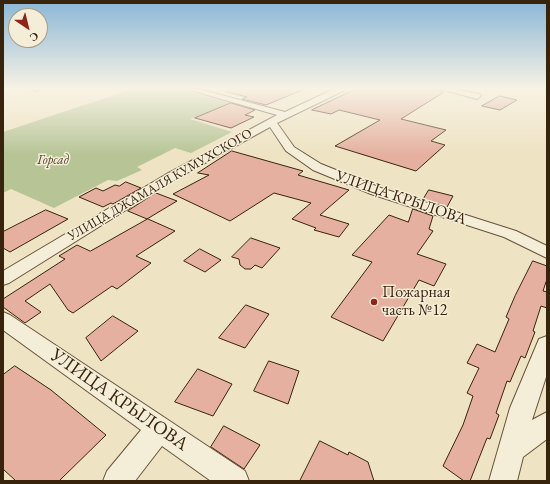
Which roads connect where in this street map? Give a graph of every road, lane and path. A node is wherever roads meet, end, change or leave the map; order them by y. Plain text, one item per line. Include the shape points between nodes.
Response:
1 (270, 111) edge
2 (291, 111) edge
3 (283, 114) junction
4 (271, 121) junction
5 (547, 253) edge
6 (3, 278) edge
7 (3, 320) edge
8 (547, 345) edge
9 (547, 424) edge
10 (159, 428) junction
11 (511, 449) junction
12 (117, 481) edge
13 (235, 481) edge
14 (503, 481) edge

1 - 3 street
2 - 3 street, УЛИЦА ДЖАМАЛЯ КУМУХСКОГО
3 - 4 street, УЛИЦА ДЖАМАЛЯ КУМУХСКОГО
4 - 5 street, УЛИЦА КРЫЛОВА via 290,149 317,168 376,191 510,234
4 - 6 street, УЛИЦА ДЖАМАЛЯ КУМУХСКОГО via 121,205
7 - 10 street, УЛИЦА КРЫЛОВА
8 - 11 street via 522,408
9 - 11 street
10 - 12 street
10 - 13 street, УЛИЦА КРЫЛОВА
11 - 14 street

